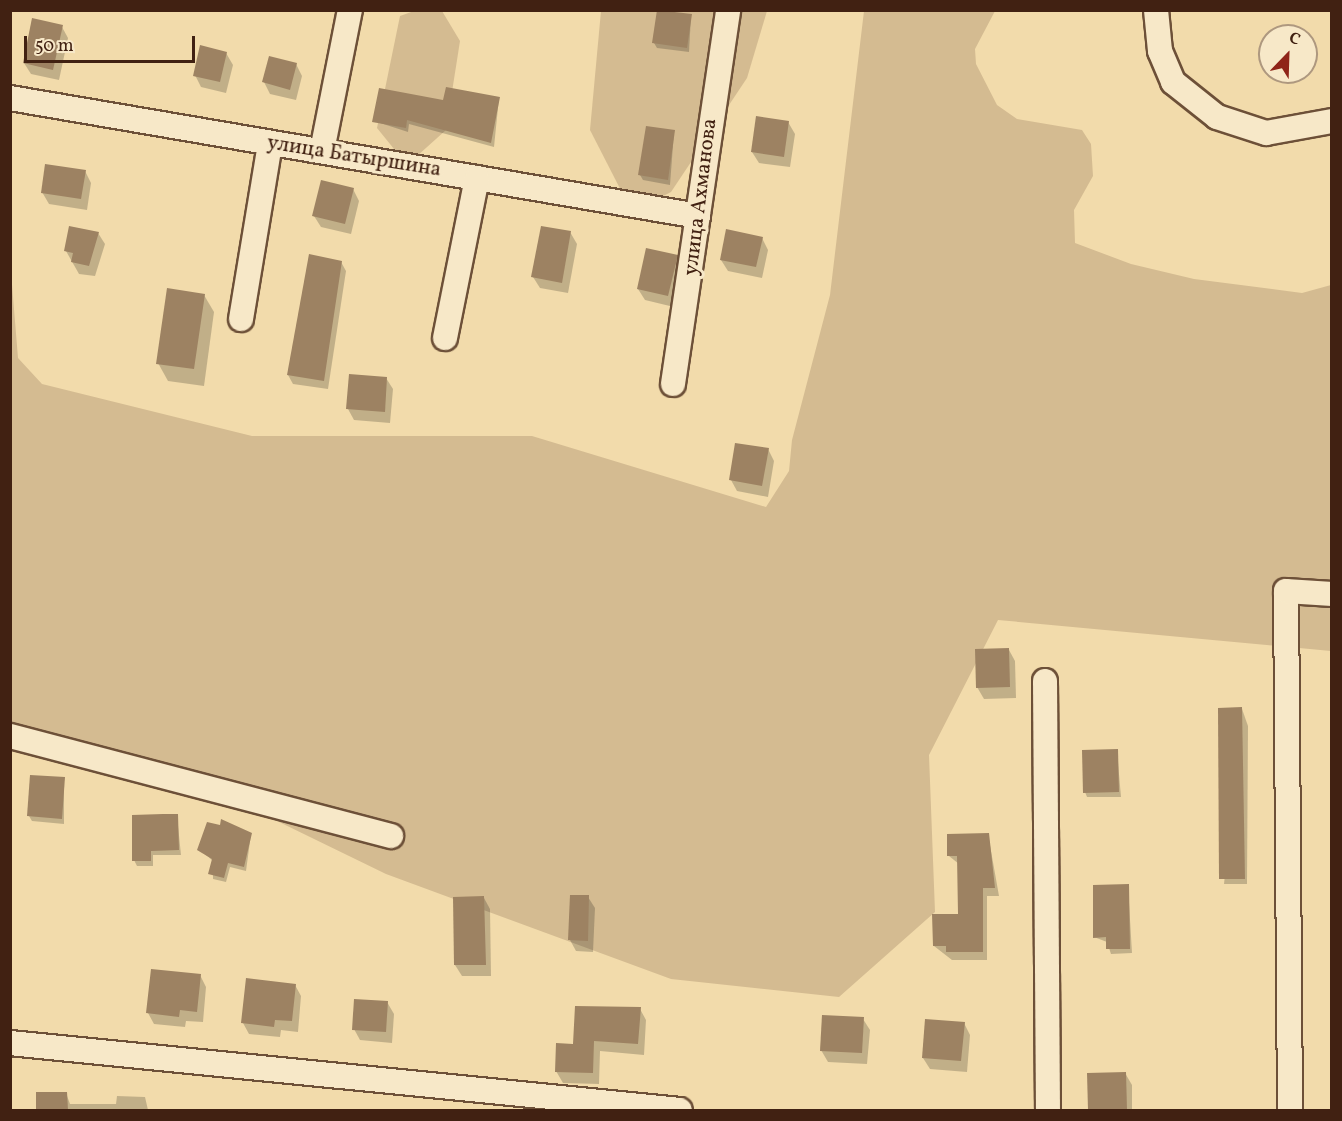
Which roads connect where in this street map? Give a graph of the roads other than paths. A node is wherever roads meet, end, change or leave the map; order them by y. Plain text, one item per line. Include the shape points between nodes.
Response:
1 (351, 10) edge
2 (728, 10) edge
3 (1156, 10) edge
4 (10, 98) edge
5 (1332, 121) edge
6 (270, 144) junction
7 (322, 151) junction
8 (477, 178) junction
9 (698, 216) junction
10 (241, 319) dead end
11 (444, 338) dead end
12 (673, 384) dead end
13 (1332, 594) edge
14 (1045, 681) dead end
15 (10, 736) edge
16 (391, 836) dead end
17 (10, 1043) edge
18 (680, 1110) edge
19 (1048, 1110) edge
20 (1290, 1110) edge

1 - 7 street
2 - 9 street, улица Ахманова
3 - 5 street via 1160,51 1173,82 1217,117 1266,133
4 - 6 street, улица Батыршина
6 - 7 street, улица Батыршина
6 - 10 street
7 - 8 street, улица Батыршина
8 - 9 street, улица Батыршина
8 - 11 street
9 - 12 street, улица Ахманова
13 - 20 street via 1286,591
14 - 19 street
15 - 16 street
17 - 18 street

